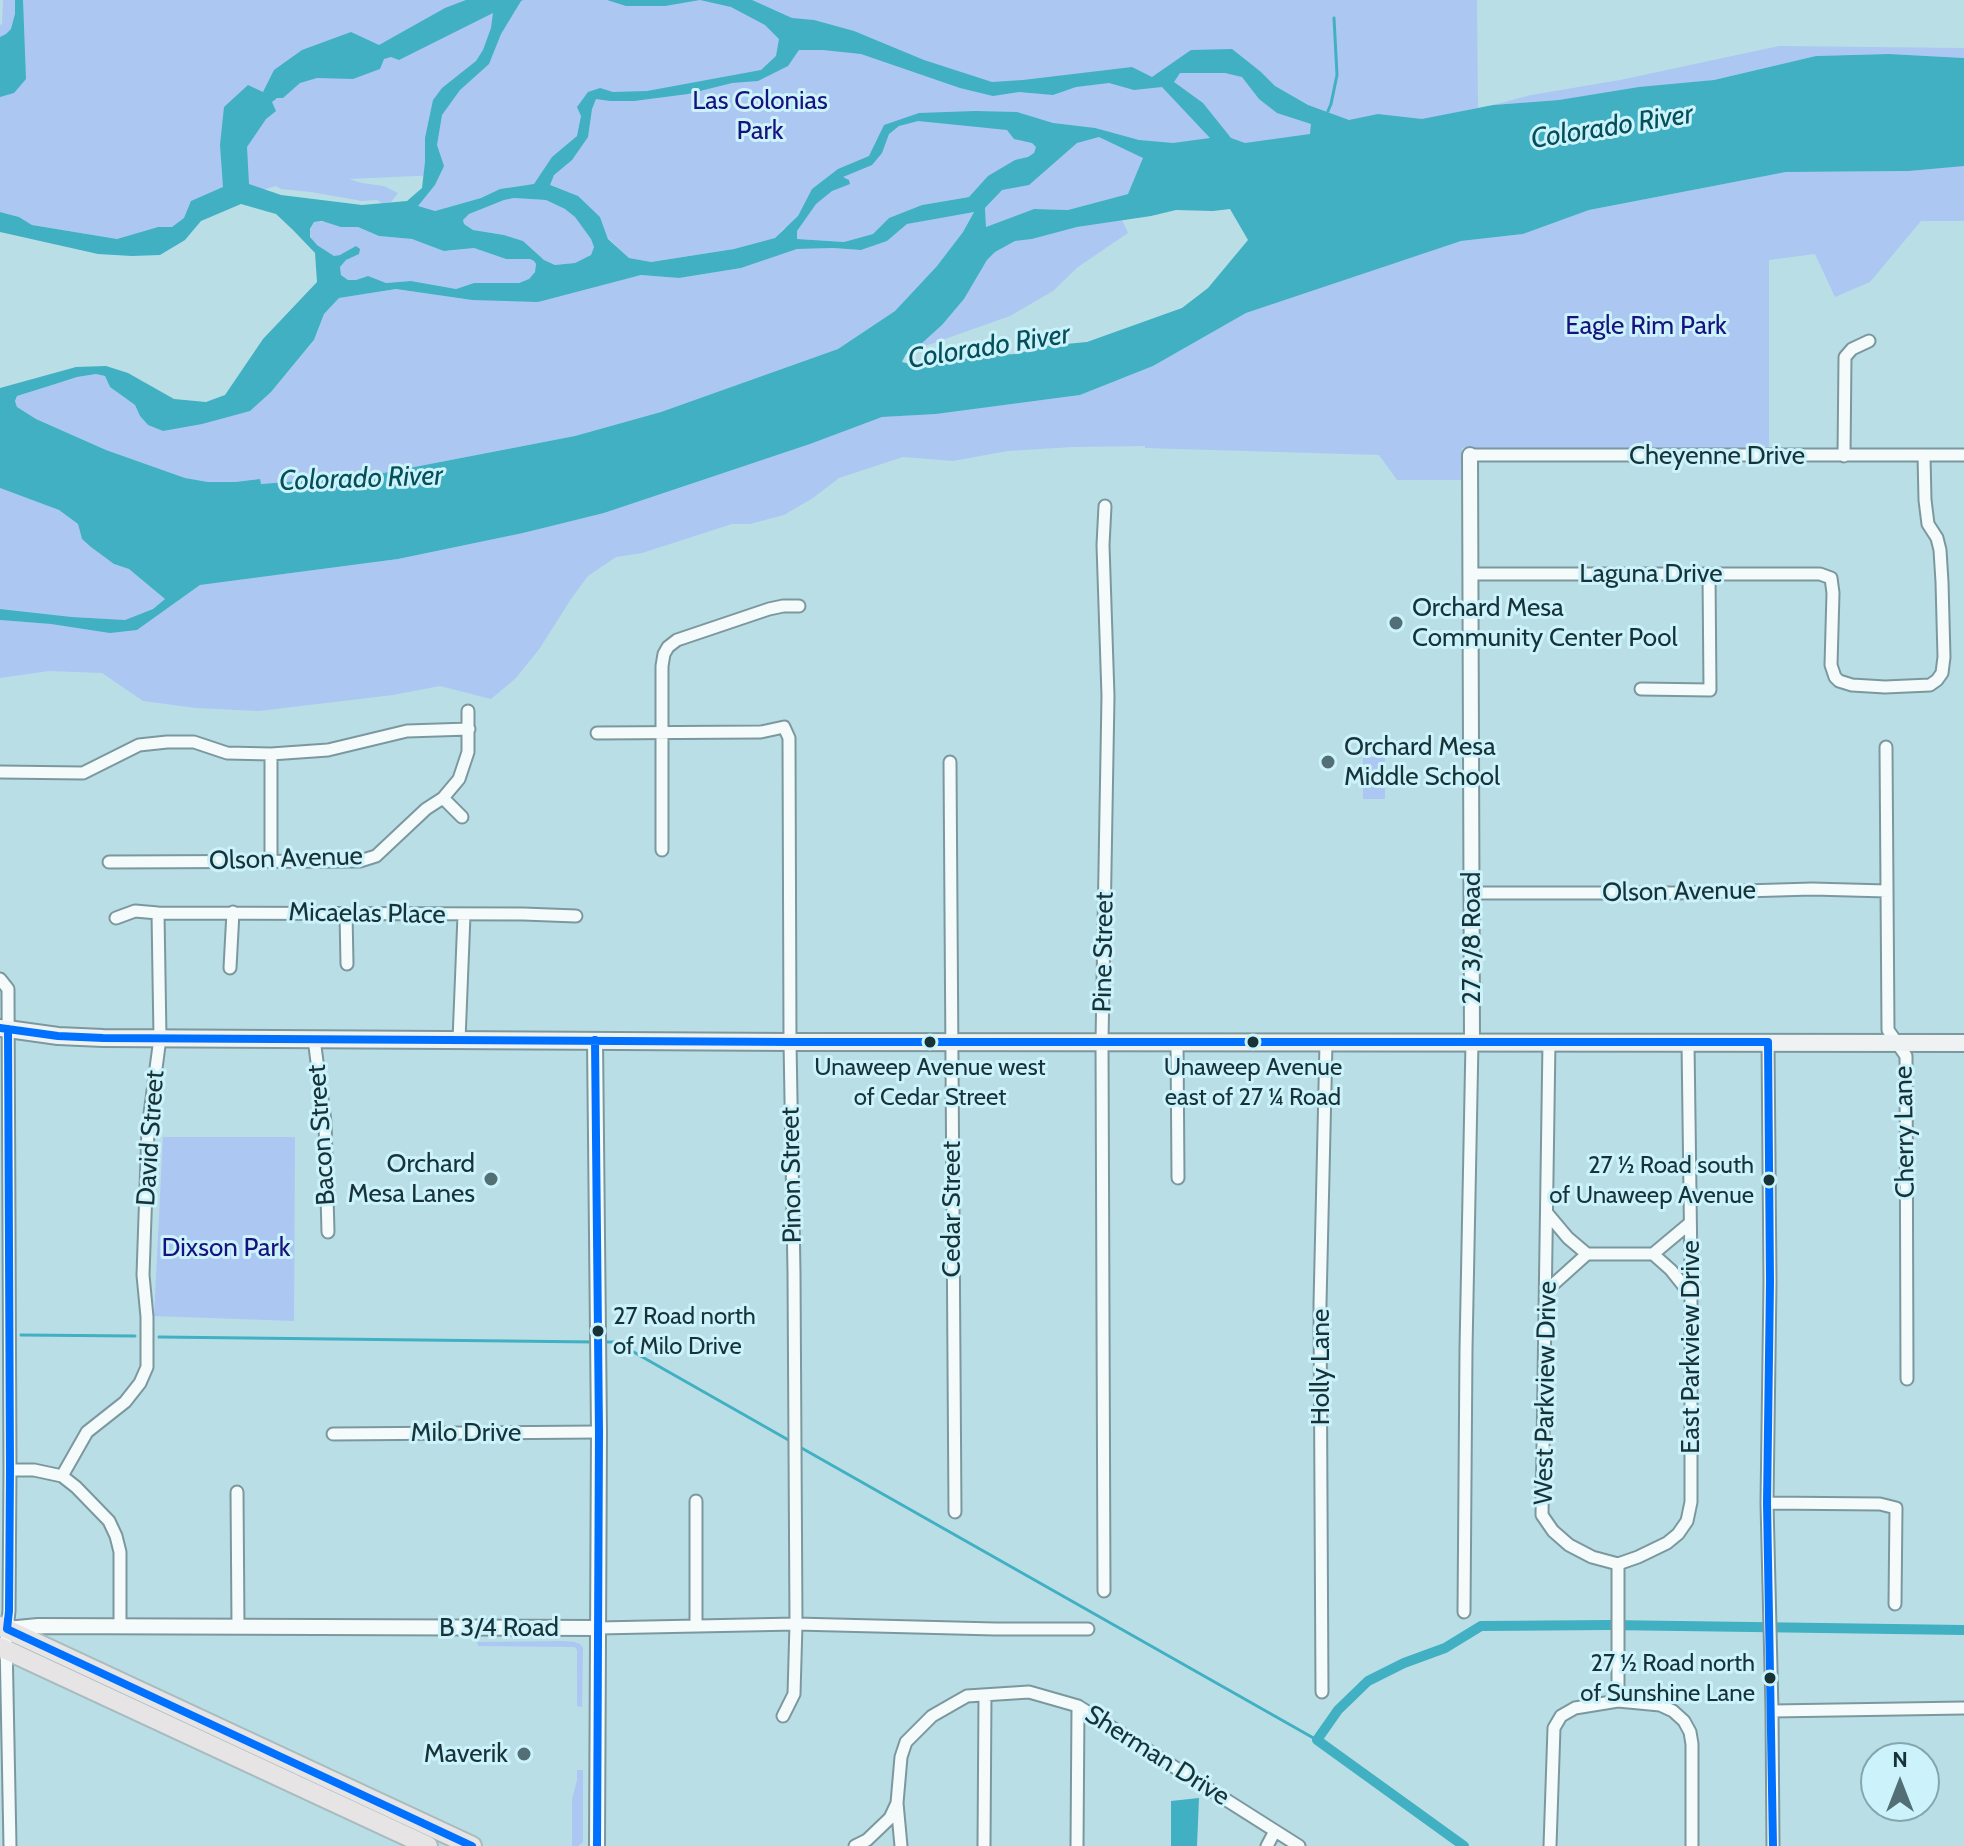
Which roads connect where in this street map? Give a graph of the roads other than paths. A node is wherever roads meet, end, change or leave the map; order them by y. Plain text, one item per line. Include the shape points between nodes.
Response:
1 (1869, 341) dead end
2 (1470, 455) joint
3 (1964, 455) edge
4 (1844, 456) junction
5 (1924, 456) junction
6 (1105, 506) dead end
7 (1471, 574) junction
8 (1709, 574) junction
9 (799, 606) dead end
10 (1641, 689) dead end
11 (468, 711) dead end
12 (469, 729) junction
13 (597, 733) dead end
14 (662, 733) junction
15 (1886, 747) dead end
16 (271, 754) junction
17 (950, 762) dead end
18 (0, 772) edge
19 (443, 798) junction
20 (462, 817) dead end
21 (662, 850) dead end
22 (109, 862) dead end
23 (271, 862) junction
24 (1887, 891) junction
25 (1471, 893) junction
26 (233, 912) junction
27 (158, 913) junction
28 (346, 913) junction
29 (464, 915) junction
30 (576, 916) dead end
31 (116, 918) dead end
32 (347, 964) dead end
33 (230, 968) dead end
34 (0, 979) edge
35 (4, 1028) edge
36 (160, 1038) junction
37 (314, 1039) junction
38 (459, 1040) junction
39 (595, 1040) junction
40 (1102, 1041) junction
41 (1549, 1041) junction
42 (790, 1042) junction
43 (951, 1042) junction
44 (1177, 1042) junction
45 (1472, 1042) junction
46 (1688, 1042) junction
47 (1768, 1042) junction
48 (1896, 1042) junction
49 (1326, 1043) junction
50 (1964, 1043) edge
51 (1178, 1178) dead end
52 (1547, 1213) junction
53 (1690, 1223) junction
54 (328, 1232) dead end
55 (1587, 1254) junction
56 (1653, 1254) junction
57 (5, 1258) edge
58 (1547, 1290) junction
59 (1691, 1295) junction
60 (1907, 1379) dead end
61 (599, 1432) junction
62 (333, 1434) dead end
63 (10, 1470) junction
64 (62, 1476) junction
65 (237, 1492) dead end
66 (696, 1501) dead end
67 (1767, 1503) junction
68 (955, 1512) dead end
69 (1618, 1564) junction
70 (1104, 1591) dead end
71 (1895, 1604) dead end
72 (1464, 1612) dead end
73 (796, 1624) junction
74 (696, 1625) junction
75 (238, 1626) junction
76 (120, 1627) junction
77 (598, 1628) junction
78 (1088, 1629) dead end
79 (3, 1638) edge
80 (1322, 1692) dead end
81 (985, 1695) junction
82 (1618, 1701) junction
83 (1078, 1706) junction
84 (1964, 1708) edge
85 (1772, 1711) junction
86 (783, 1716) dead end
87 (4, 1784) edge
88 (897, 1803) junction
89 (1275, 1831) junction
90 (10, 1846) edge
91 (428, 1846) edge
92 (472, 1846) edge
93 (597, 1846) edge
94 (855, 1846) edge
95 (901, 1846) edge
96 (984, 1846) edge
97 (1077, 1846) edge
98 (1267, 1846) edge
99 (1299, 1846) edge
100 (1550, 1846) edge
101 (1692, 1846) edge
102 (1773, 1846) edge

1 - 4 street via 1845,357
2 - 4 street, Cheyenne Drive
2 - 7 street, 27 3/8 Road
3 - 5 street, Cheyenne Drive
4 - 5 street, Cheyenne Drive
5 - 8 street, Laguna Drive via 1928,524 1940,550 1944,657 1942,673 1930,685 1852,685 1835,677 1831,578
6 - 40 street, Pine Street via 1108,696
7 - 8 street, Laguna Drive
7 - 25 street, 27 3/8 Road
8 - 10 street via 1710,690
9 - 14 street via 769,609 668,647 662,666
11 - 12 street, Olson Avenue
12 - 16 street via 407,731 328,750
12 - 19 street, Olson Avenue via 459,779
13 - 14 street
14 - 21 street
14 - 42 street, Pinon Street via 784,727 789,738
15 - 24 street, Cherry Lane
16 - 18 street via 227,753 194,742 167,742 139,745 83,773
16 - 23 street
17 - 43 street, Cedar Street
19 - 20 street
19 - 23 street, Olson Avenue via 376,856 360,861
22 - 23 street, Olson Avenue
24 - 25 street, Olson Avenue
24 - 48 street, Cherry Lane via 1888,1030
25 - 45 street, 27 3/8 Road
26 - 27 street, Micaelas Place
26 - 28 street, Micaelas Place
26 - 33 street
27 - 31 street, Micaelas Place via 135,911
27 - 36 street, David Street
28 - 29 street, Micaelas Place
28 - 32 street
29 - 30 street, Micaelas Place
29 - 38 street
34 - 35 street via 8,989
35 - 36 main road via 58,1036
35 - 57 street
36 - 37 main road
36 - 64 street, David Street via 148,1129 143,1275 147,1367 125,1402 87,1432
37 - 38 main road
37 - 54 street, Bacon Street via 325,1122
38 - 39 main road
39 - 42 main road
39 - 61 street
40 - 43 main road
40 - 44 main road
40 - 70 street, Pine Street
41 - 45 main road
41 - 46 main road
41 - 52 street, West Parkview Drive
42 - 43 main road
42 - 73 street, Pinon Street
43 - 68 street, Cedar Street
44 - 49 main road
44 - 51 street
45 - 49 main road
45 - 72 street, 27 3/8 Road
46 - 47 main road
46 - 53 street, East Parkview Drive
47 - 48 main road
47 - 67 street
48 - 50 main road
48 - 60 street, Cherry Lane via 1906,1056
49 - 80 street, Holly Lane via 1320,1304
52 - 55 street
52 - 58 street, West Parkview Drive
53 - 56 street
53 - 59 street, East Parkview Drive
55 - 56 street
55 - 58 street
56 - 59 street
57 - 63 street
58 - 69 street, West Parkview Drive via 1542,1515 1569,1545
59 - 69 street, East Parkview Drive via 1687,1521 1667,1543
61 - 62 street, Milo Drive
61 - 77 street
63 - 64 street
63 - 79 street via 9,1611
64 - 76 street via 103,1514 116,1536
65 - 75 street
66 - 74 street
67 - 71 street via 1896,1508
67 - 85 street
69 - 82 street
73 - 74 street, B 3/4 Road
73 - 78 street, B 3/4 Road
73 - 86 street, Pinon Street via 794,1694
74 - 77 street, B 3/4 Road
75 - 76 street, B 3/4 Road
75 - 77 street, B 3/4 Road
76 - 79 street, B 3/4 Road via 38,1626
77 - 93 street
79 - 87 street
79 - 91 highway
79 - 92 highway
81 - 83 street, Sherman Drive via 1029,1692
81 - 88 street, Sherman Drive via 967,1696 932,1716 906,1742
81 - 96 street
82 - 100 street via 1575,1708 1554,1728
82 - 101 street via 1660,1705 1673,1711 1690,1732
83 - 89 street, Sherman Drive
83 - 97 street
84 - 85 street
85 - 102 street
87 - 90 street
88 - 94 street via 890,1818
88 - 95 street, Sherman Drive
89 - 98 street
89 - 99 street, Sherman Drive

